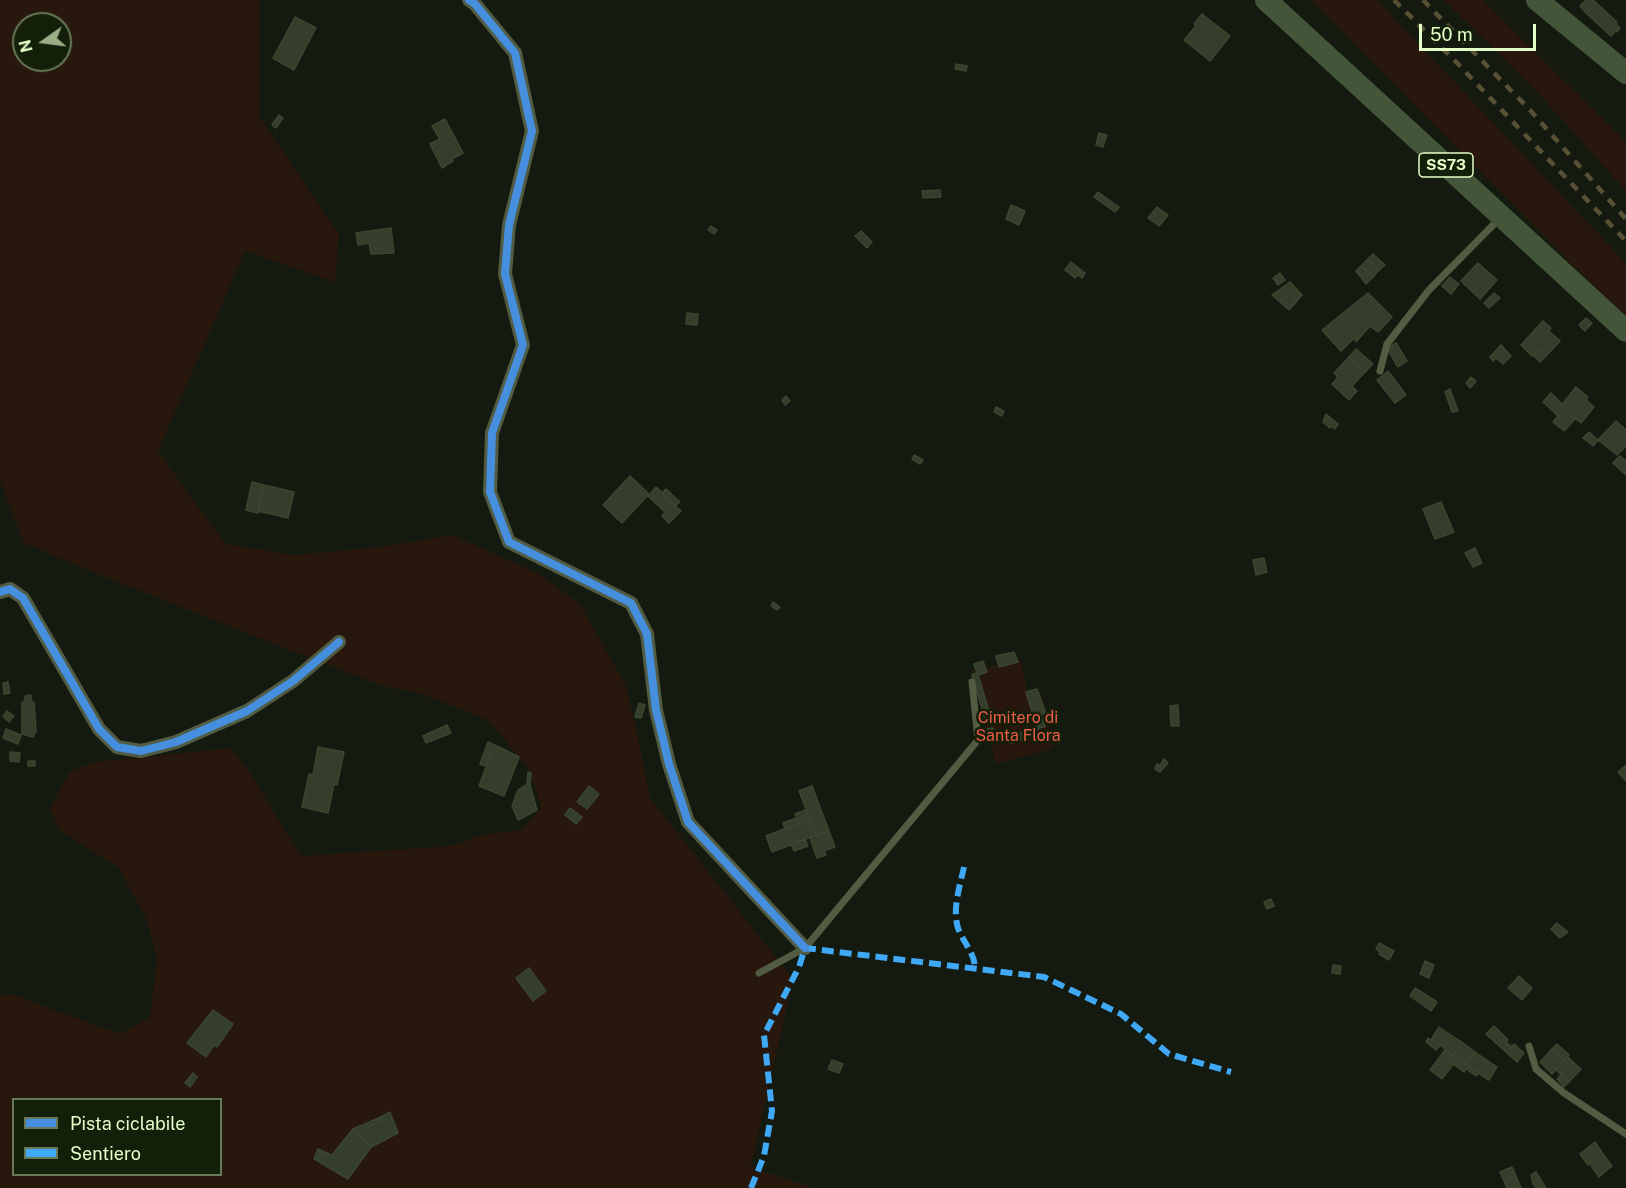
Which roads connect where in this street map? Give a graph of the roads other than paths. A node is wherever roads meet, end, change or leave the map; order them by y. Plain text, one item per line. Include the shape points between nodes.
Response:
1 (470, 0) edge
2 (1266, 0) edge
3 (1536, 0) edge
4 (1558, 0) edge
5 (1626, 56) edge
6 (1626, 73) edge
7 (1502, 216) junction
8 (1626, 331) edge
9 (1380, 371) dead end
10 (0, 592) edge
11 (339, 642) dead end
12 (972, 682) dead end
13 (805, 948) junction
14 (759, 973) dead end
15 (1529, 1046) dead end
16 (1626, 1134) edge

1 - 13 street via 515,53 532,131 509,225 505,274 523,345 492,433 490,492 509,542 631,603 647,634 656,710 688,822
2 - 7 main road, SS73
3 - 6 main road
4 - 5 main road
7 - 8 main road, SS73
7 - 9 lane via 1429,290 1387,344
10 - 11 street via 10,589 23,598 99,729 117,747 141,751 176,742 247,711 293,681
12 - 13 lane via 978,740
13 - 14 lane
15 - 16 lane via 1536,1069 1564,1093

